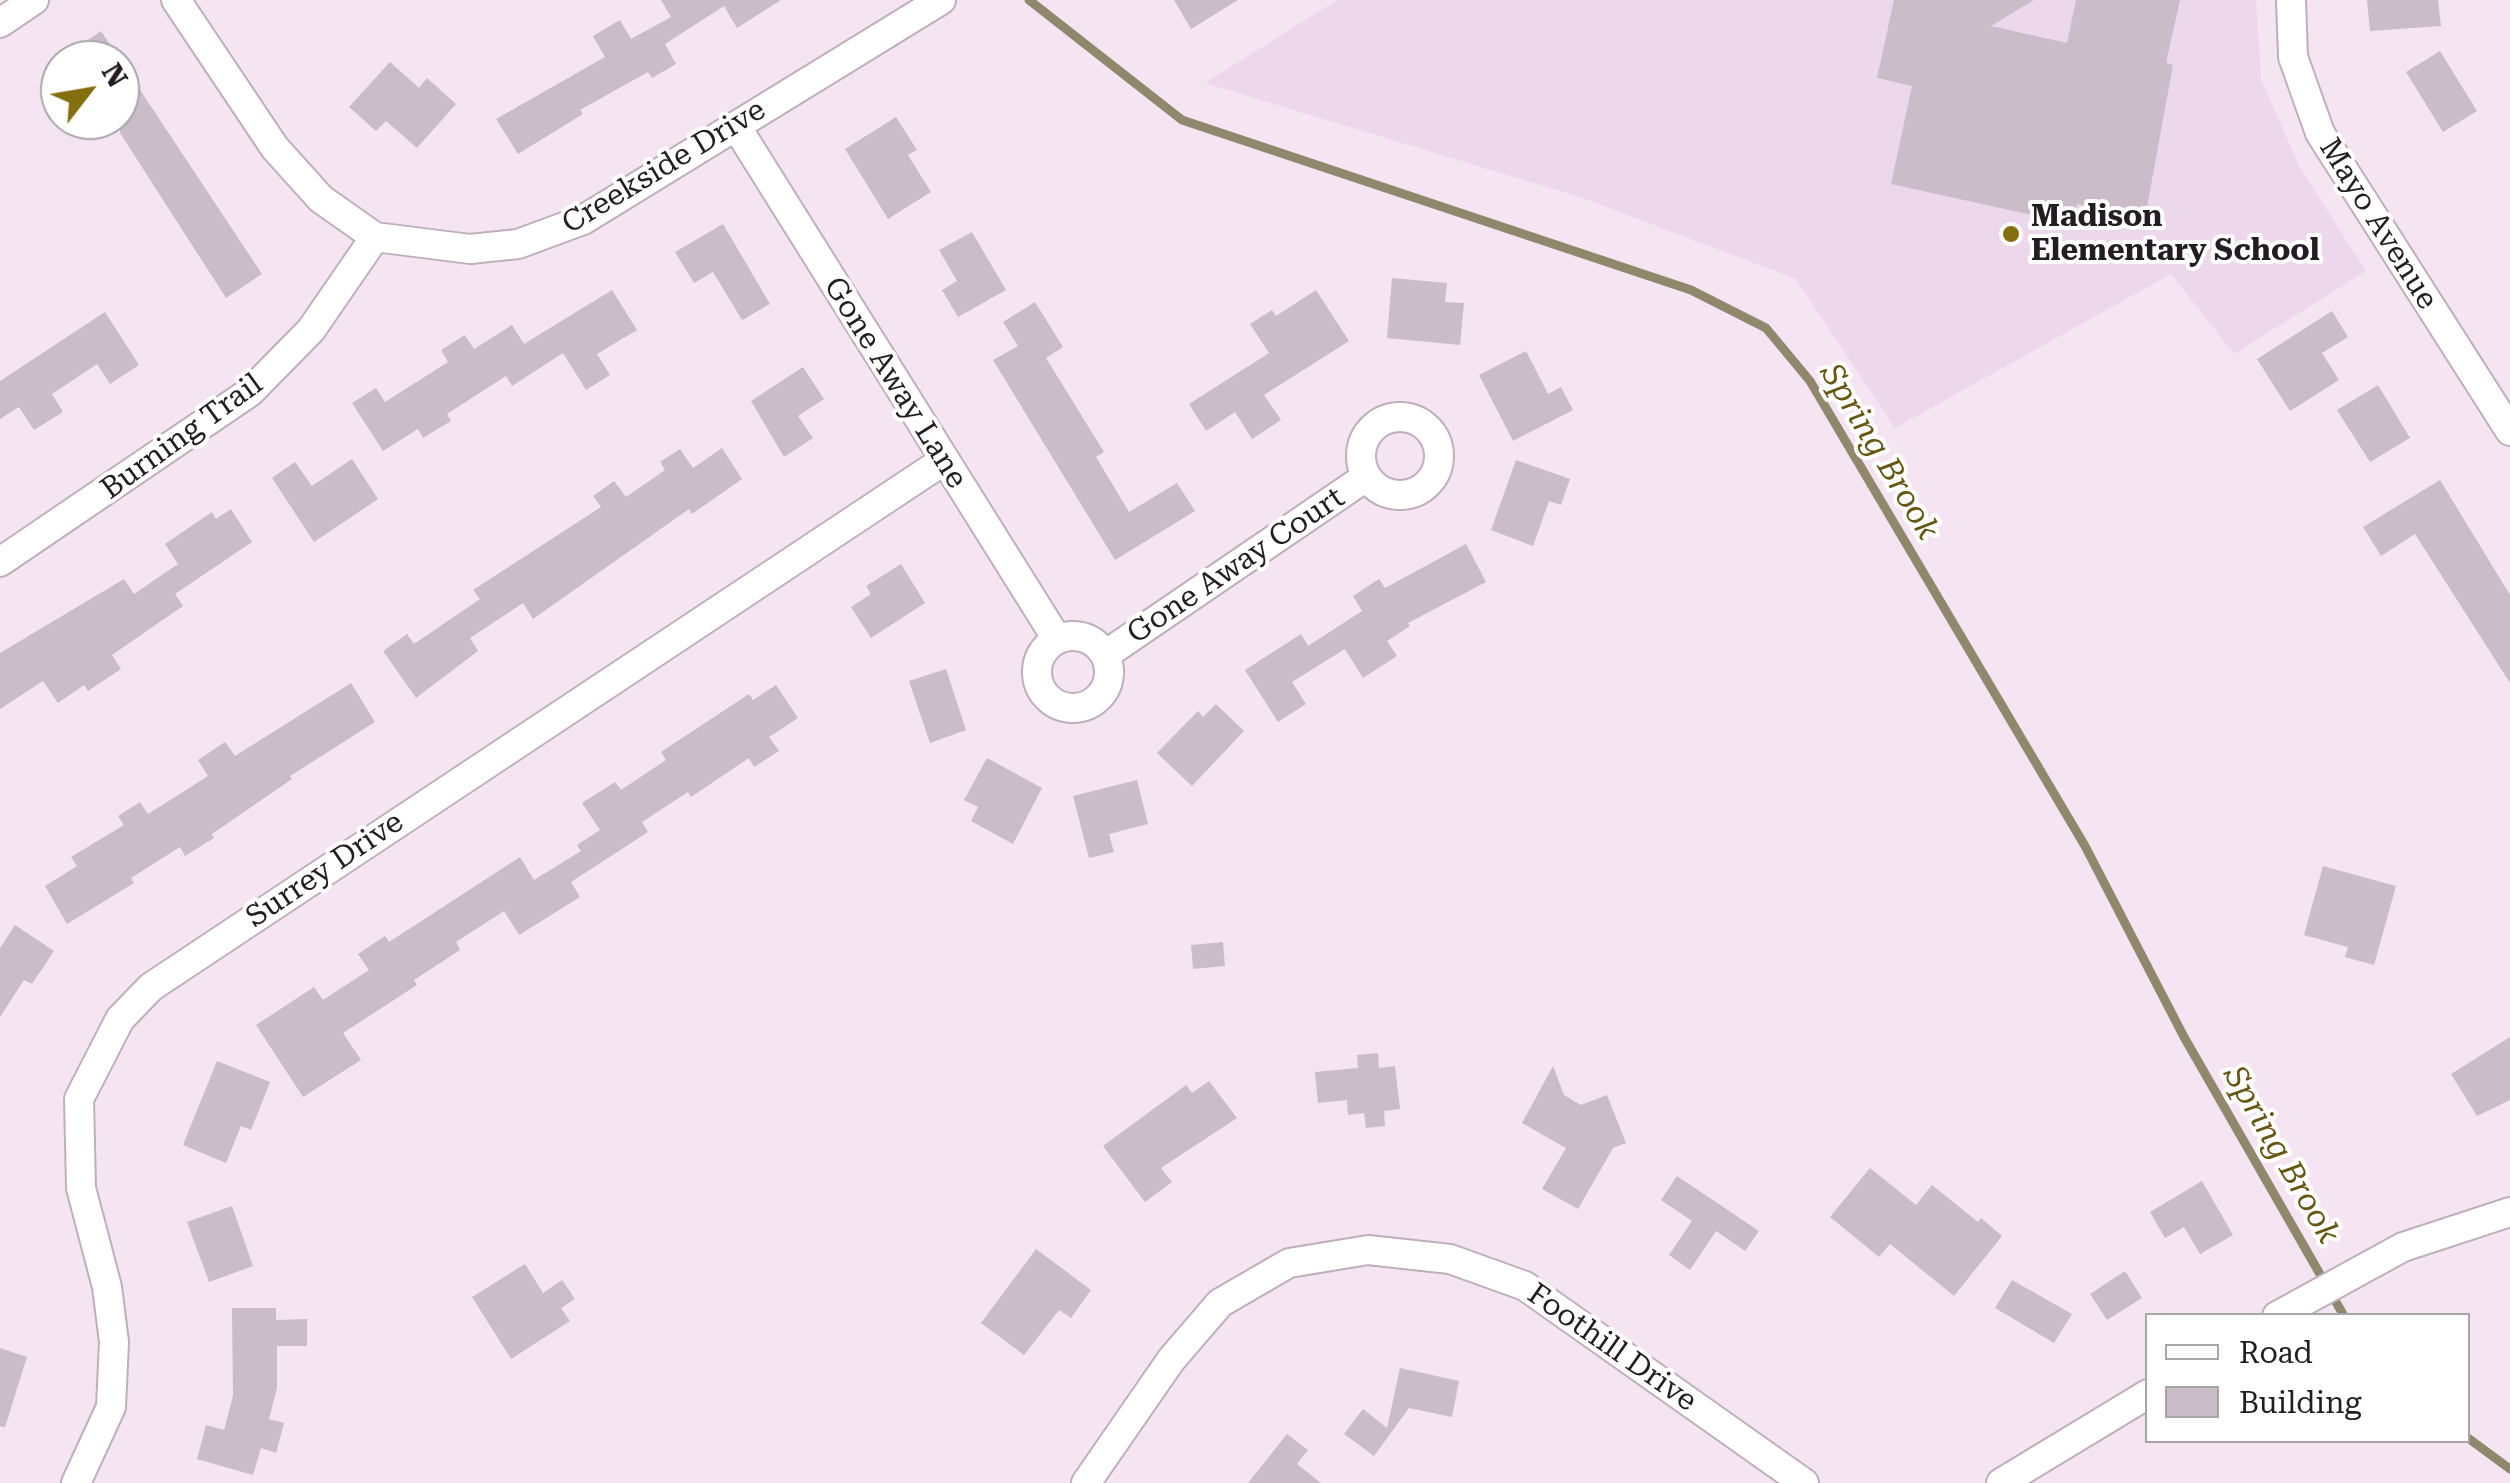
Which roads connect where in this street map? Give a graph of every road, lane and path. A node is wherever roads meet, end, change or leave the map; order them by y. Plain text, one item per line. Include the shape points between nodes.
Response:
1 (34, 0) edge
2 (176, 0) edge
3 (941, 0) edge
4 (2291, 0) edge
5 (0, 22) edge
6 (736, 126) junction
7 (375, 237) junction
8 (2510, 431) edge
9 (942, 461) junction
10 (1366, 477) dead end
11 (0, 562) edge
12 (1057, 639) junction
13 (1105, 655) junction
14 (2510, 1212) edge
15 (2285, 1310) edge
16 (2145, 1396) edge
17 (76, 1483) edge
18 (1086, 1483) edge
19 (1804, 1483) edge
20 (2001, 1483) edge

1 - 5 street
2 - 7 street via 299,178
3 - 6 street, Creekside Drive
4 - 8 street, Mayo Avenue via 2293,58 2320,133
6 - 7 street, Creekside Drive via 551,234 470,249
6 - 9 street, Gone Away Lane
7 - 11 street, Burning Trail via 311,330 250,392
9 - 12 street, Gone Away Lane
9 - 17 street, Surrey Drive via 151,987 120,1019 79,1099 81,1188 114,1342 111,1407
10 - 13 street, Gone Away Court
12 - 13 street, Gone Away Court via 1084,637
12 - 13 street, Gone Away Court via 1046,648 1037,674 1050,699 1062,706 1090,704 1101,695 1108,682
14 - 15 street via 2403,1247
16 - 20 street
18 - 19 street, Foothill Drive via 1171,1360 1220,1303 1289,1263 1342,1251 1439,1256 1526,1286

